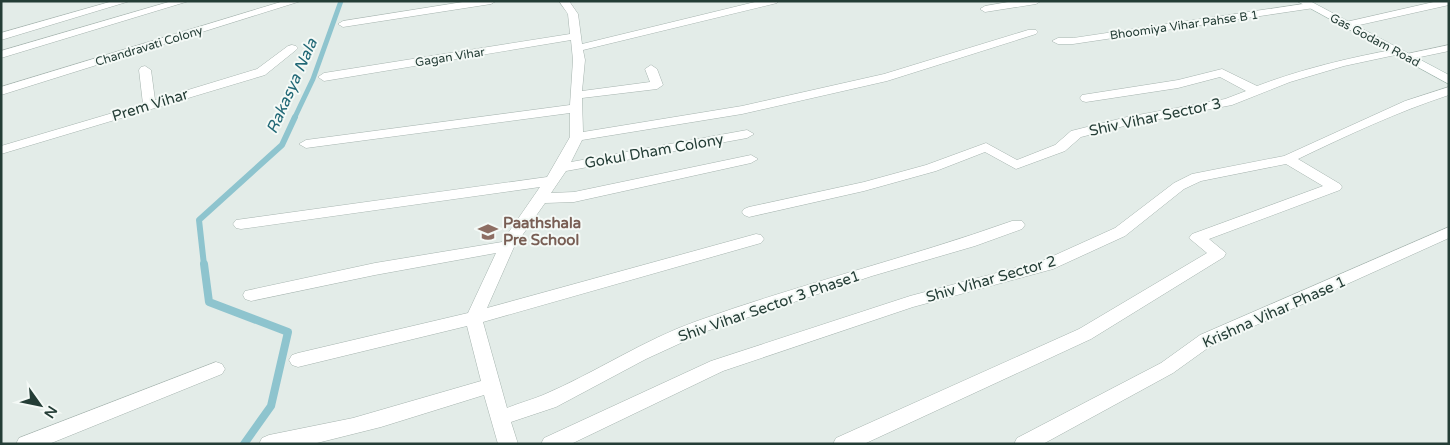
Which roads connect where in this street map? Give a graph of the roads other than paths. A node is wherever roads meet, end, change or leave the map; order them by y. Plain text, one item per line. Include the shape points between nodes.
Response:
1 (124, 1) edge
2 (184, 1) edge
3 (296, 1) edge
4 (491, 1) edge
5 (564, 1) edge
6 (773, 1) edge
7 (1036, 1) edge
8 (1449, 2) edge
9 (1306, 4) edge
10 (985, 9) dead end
11 (343, 24) dead end
12 (1346, 24) junction
13 (1032, 32) dead end
14 (1, 37) edge
15 (1058, 41) dead end
16 (577, 42) junction
17 (292, 48) dead end
18 (1449, 48) edge
19 (1401, 54) junction
20 (1, 55) edge
21 (651, 69) dead end
22 (145, 70) dead end
23 (324, 77) dead end
24 (1449, 80) edge
25 (1, 91) edge
26 (1256, 91) junction
27 (1449, 91) edge
28 (1086, 98) dead end
29 (577, 101) junction
30 (149, 104) junction
31 (747, 134) dead end
32 (577, 137) junction
33 (306, 144) dead end
34 (1, 150) edge
35 (751, 159) dead end
36 (1288, 159) junction
37 (561, 168) junction
38 (552, 181) junction
39 (541, 198) junction
40 (749, 212) dead end
41 (241, 224) dead end
42 (1017, 226) dead end
43 (1449, 232) edge
44 (756, 239) dead end
45 (507, 246) junction
46 (251, 295) dead end
47 (474, 318) junction
48 (298, 360) dead end
49 (216, 368) dead end
50 (491, 385) junction
51 (500, 418) junction
52 (26, 444) edge
53 (269, 444) edge
54 (508, 444) edge
55 (552, 444) edge
56 (843, 444) edge
57 (1024, 444) edge

1 - 14 street
2 - 20 street
3 - 25 street, Chandravati Colony
4 - 11 street
5 - 16 street via 572,14
6 - 16 street, Gagan Vihar
7 - 10 street
8 - 12 street
9 - 12 street, Gas Godam Road
9 - 15 street, Bhoomiya Vihar Pahse B 1
12 - 19 street, Gas Godam Road
13 - 32 street via 877,79 742,110
16 - 23 street, Gagan Vihar
16 - 29 street
17 - 30 street, Prem Vihar via 261,72
18 - 19 street, Shiv Vihar Sector 3
19 - 24 street, Gas Godam Road
19 - 26 street, Shiv Vihar Sector 3 via 1342,63
21 - 29 street via 657,85
22 - 30 street
26 - 28 street via 1222,73 1178,84
26 - 40 street, Shiv Vihar Sector 3 via 1228,102 1076,134 1060,148 1016,165 986,147 931,168
27 - 36 street, Shiv Vihar Sector 2 via 1374,118
29 - 32 street
29 - 33 street
30 - 34 street, Prem Vihar
31 - 37 street, Gokul Dham Colony
32 - 37 street
35 - 39 street via 574,197
36 - 55 street, Shiv Vihar Sector 2 via 1197,177 1179,186 1120,232 1047,265 910,302 717,366
36 - 56 street via 1335,187 1197,238 1218,253 1085,334
37 - 38 street
38 - 39 street
38 - 41 street
39 - 45 street
42 - 51 street, Shiv Vihar Sector 3 Phase1 via 701,326 549,400
43 - 57 street, Krishna Vihar Phase 1 via 1206,340 1167,368
44 - 47 street
45 - 46 street
45 - 47 street
47 - 48 street
47 - 50 street
49 - 52 street
50 - 51 street
50 - 53 street via 395,416
51 - 54 street

